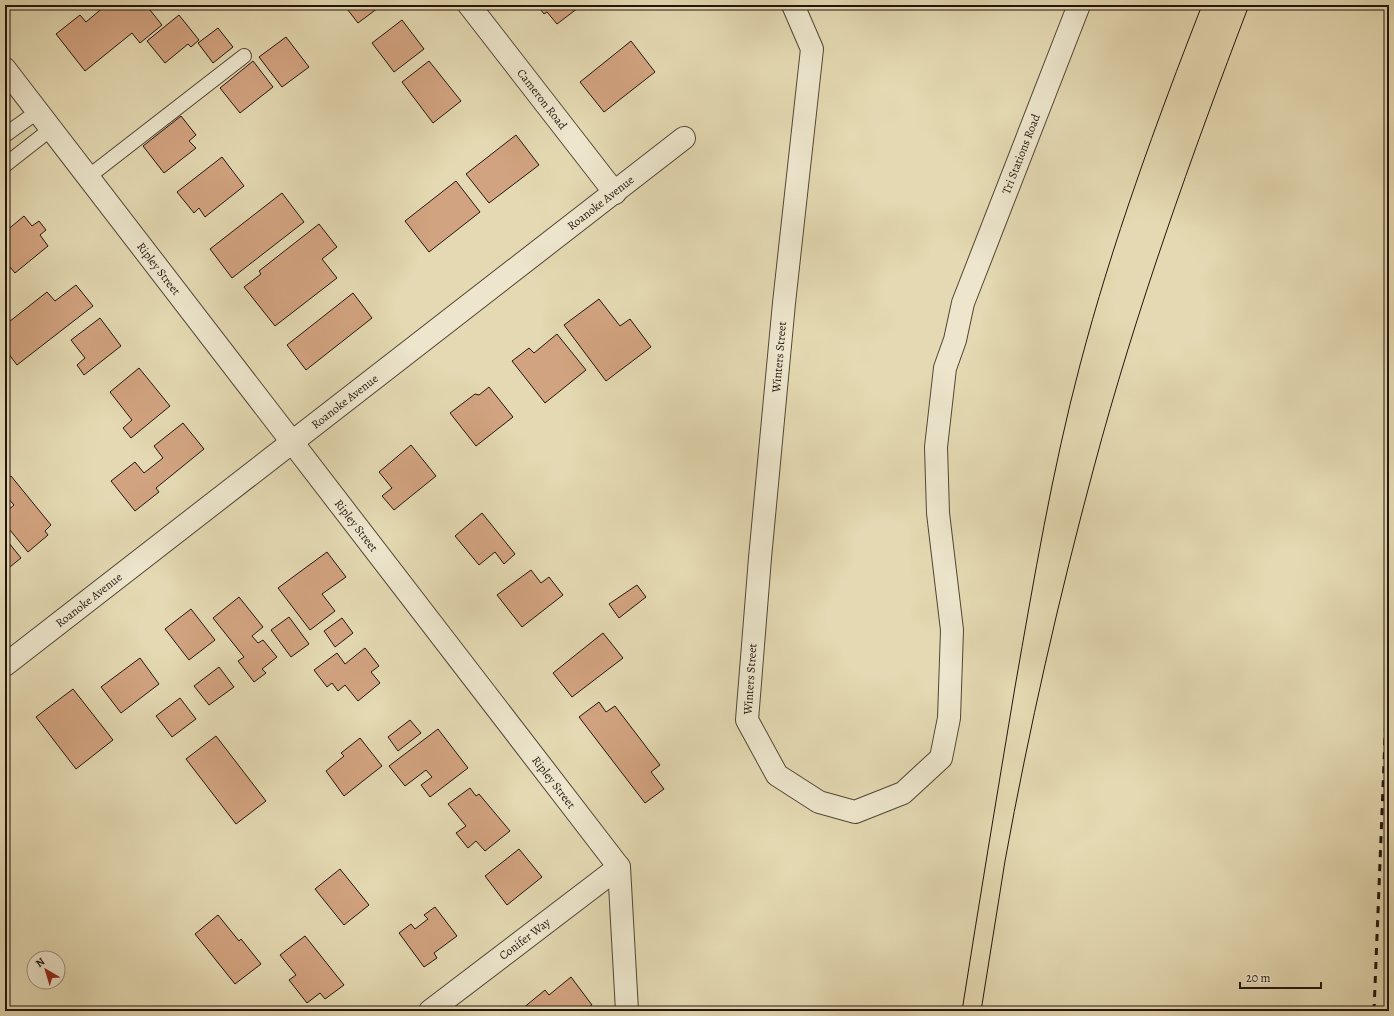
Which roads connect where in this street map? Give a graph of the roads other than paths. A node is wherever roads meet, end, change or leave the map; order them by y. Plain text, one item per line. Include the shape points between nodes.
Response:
1 (469, 5) edge
2 (793, 5) edge
3 (1079, 5) edge
4 (244, 56) dead end
5 (5, 70) edge
6 (37, 112) junction
7 (51, 129) junction
8 (5, 135) edge
9 (684, 138) dead end
10 (5, 165) edge
11 (88, 177) junction
12 (615, 193) junction
13 (963, 303) joint
14 (293, 442) junction
15 (5, 665) edge
16 (619, 867) junction
17 (430, 1011) edge
18 (627, 1011) edge

1 - 12 street, Cameron Road
2 - 13 street, Winters Street via 812,49 784,303 747,720 777,775 819,802 854,812 903,793 941,758 949,718 952,630 938,513 936,447 945,368
3 - 13 street, Tri Stations Road
4 - 11 lane
5 - 6 street, Ripley Street
6 - 7 street, Ripley Street
6 - 8 lane
7 - 10 lane
7 - 11 street, Ripley Street
9 - 12 street, Roanoke Avenue
11 - 14 street, Ripley Street
12 - 14 street, Roanoke Avenue
14 - 15 street, Roanoke Avenue
14 - 16 street, Ripley Street
16 - 17 street, Conifer Way
16 - 18 street

